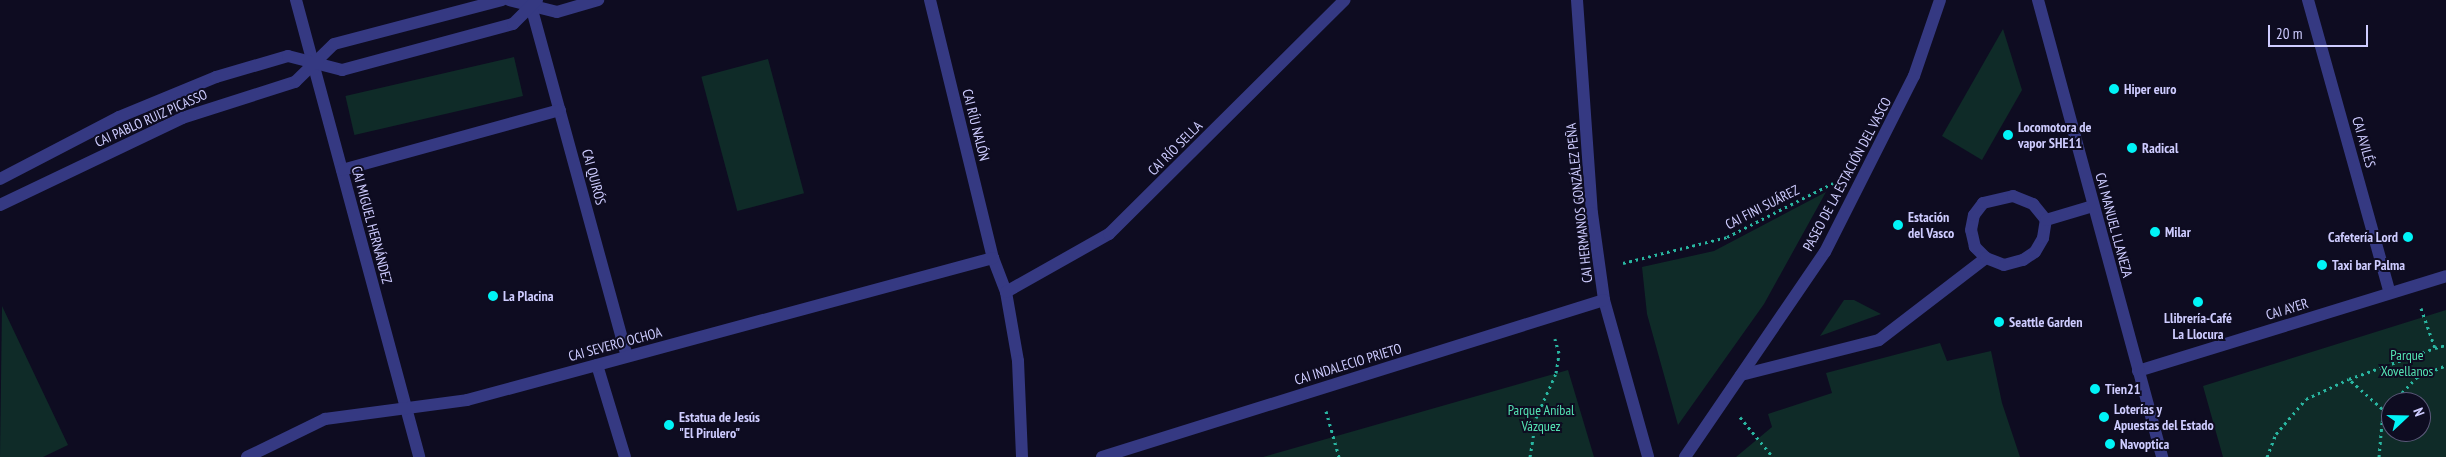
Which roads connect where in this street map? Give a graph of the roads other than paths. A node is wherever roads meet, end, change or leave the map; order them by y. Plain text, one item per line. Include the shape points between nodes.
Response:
1 (296, 0) edge
2 (502, 0) edge
3 (509, 0) edge
4 (598, 0) edge
5 (930, 0) edge
6 (1345, 0) edge
7 (1577, 0) edge
8 (1940, 0) edge
9 (2038, 0) edge
10 (2308, 0) edge
11 (534, 3) edge
12 (314, 63) junction
13 (560, 110) junction
14 (342, 170) junction
15 (0, 179) edge
16 (0, 205) edge
17 (2093, 206) junction
18 (2046, 220) junction
19 (993, 258) junction
20 (1986, 258) junction
21 (2446, 276) edge
22 (1006, 292) junction
23 (2390, 293) junction
24 (1604, 300) junction
25 (628, 356) junction
26 (597, 365) junction
27 (2138, 371) junction
28 (1741, 375) junction
29 (406, 409) junction
30 (247, 457) edge
31 (419, 457) edge
32 (625, 457) edge
33 (1022, 457) edge
34 (1102, 457) edge
35 (1648, 457) edge
36 (1685, 457) edge
37 (2162, 457) edge

1 - 12 street, CAI MIGUEL HERNÁNDEZ
2 - 12 street, CAI PABLO RUIZ PICASSO via 334,44
3 - 11 street
4 - 11 street via 557,12
5 - 19 street, CAI RÍU NALÓN
6 - 22 street, CAI RÍO SELLA via 1109,234
7 - 24 street, CAI HERMANOS GONZÁLEZ PEÑA via 1592,213
8 - 28 street, PASEO DE LA ESTACIÓN DEL VASCO via 1914,76 1825,252
9 - 17 street, CAI MANUEL LLANEZA
10 - 23 street, CAI AVILÉS
11 - 12 street, CAI PABLO RUIZ PICASSO via 513,24 342,70
11 - 13 street, CAI QUIRÓS
12 - 14 street, CAI MIGUEL HERNÁNDEZ
12 - 15 street, CAI PABLO RUIZ PICASSO via 288,56 216,77 118,117
12 - 16 street, CAI PABLO RUIZ PICASSO via 295,82 182,118
13 - 14 street
13 - 25 street, CAI QUIRÓS
14 - 29 street, CAI MIGUEL HERNÁNDEZ
17 - 18 street
17 - 27 street, CAI MANUEL LLANEZA
18 - 20 street via 2043,238 2035,252 2023,260 2004,265
18 - 20 street via 2033,204 2013,196 1983,203 1974,215 1972,230 1975,246
19 - 22 street, CAI RÍU NALÓN
19 - 25 street, CAI SEVERO OCHOA
20 - 28 street via 1879,340
21 - 23 street, CAI AYER
22 - 33 street, CAI RÍU NALÓN via 1018,361
23 - 27 street, CAI AYER
24 - 34 street, CAI INDALECIO PRIETO
24 - 35 street, CAI HERMANOS GONZÁLEZ PEÑA
25 - 26 street, CAI SEVERO OCHOA
26 - 29 street, CAI SEVERO OCHOA via 467,400
26 - 32 street
27 - 37 street, CAI MANUEL LLANEZA
28 - 36 street, PASEO DE LA ESTACIÓN DEL VASCO
29 - 30 street, CAI SEVERO OCHOA via 325,420
29 - 31 street, CAI MIGUEL HERNÁNDEZ

